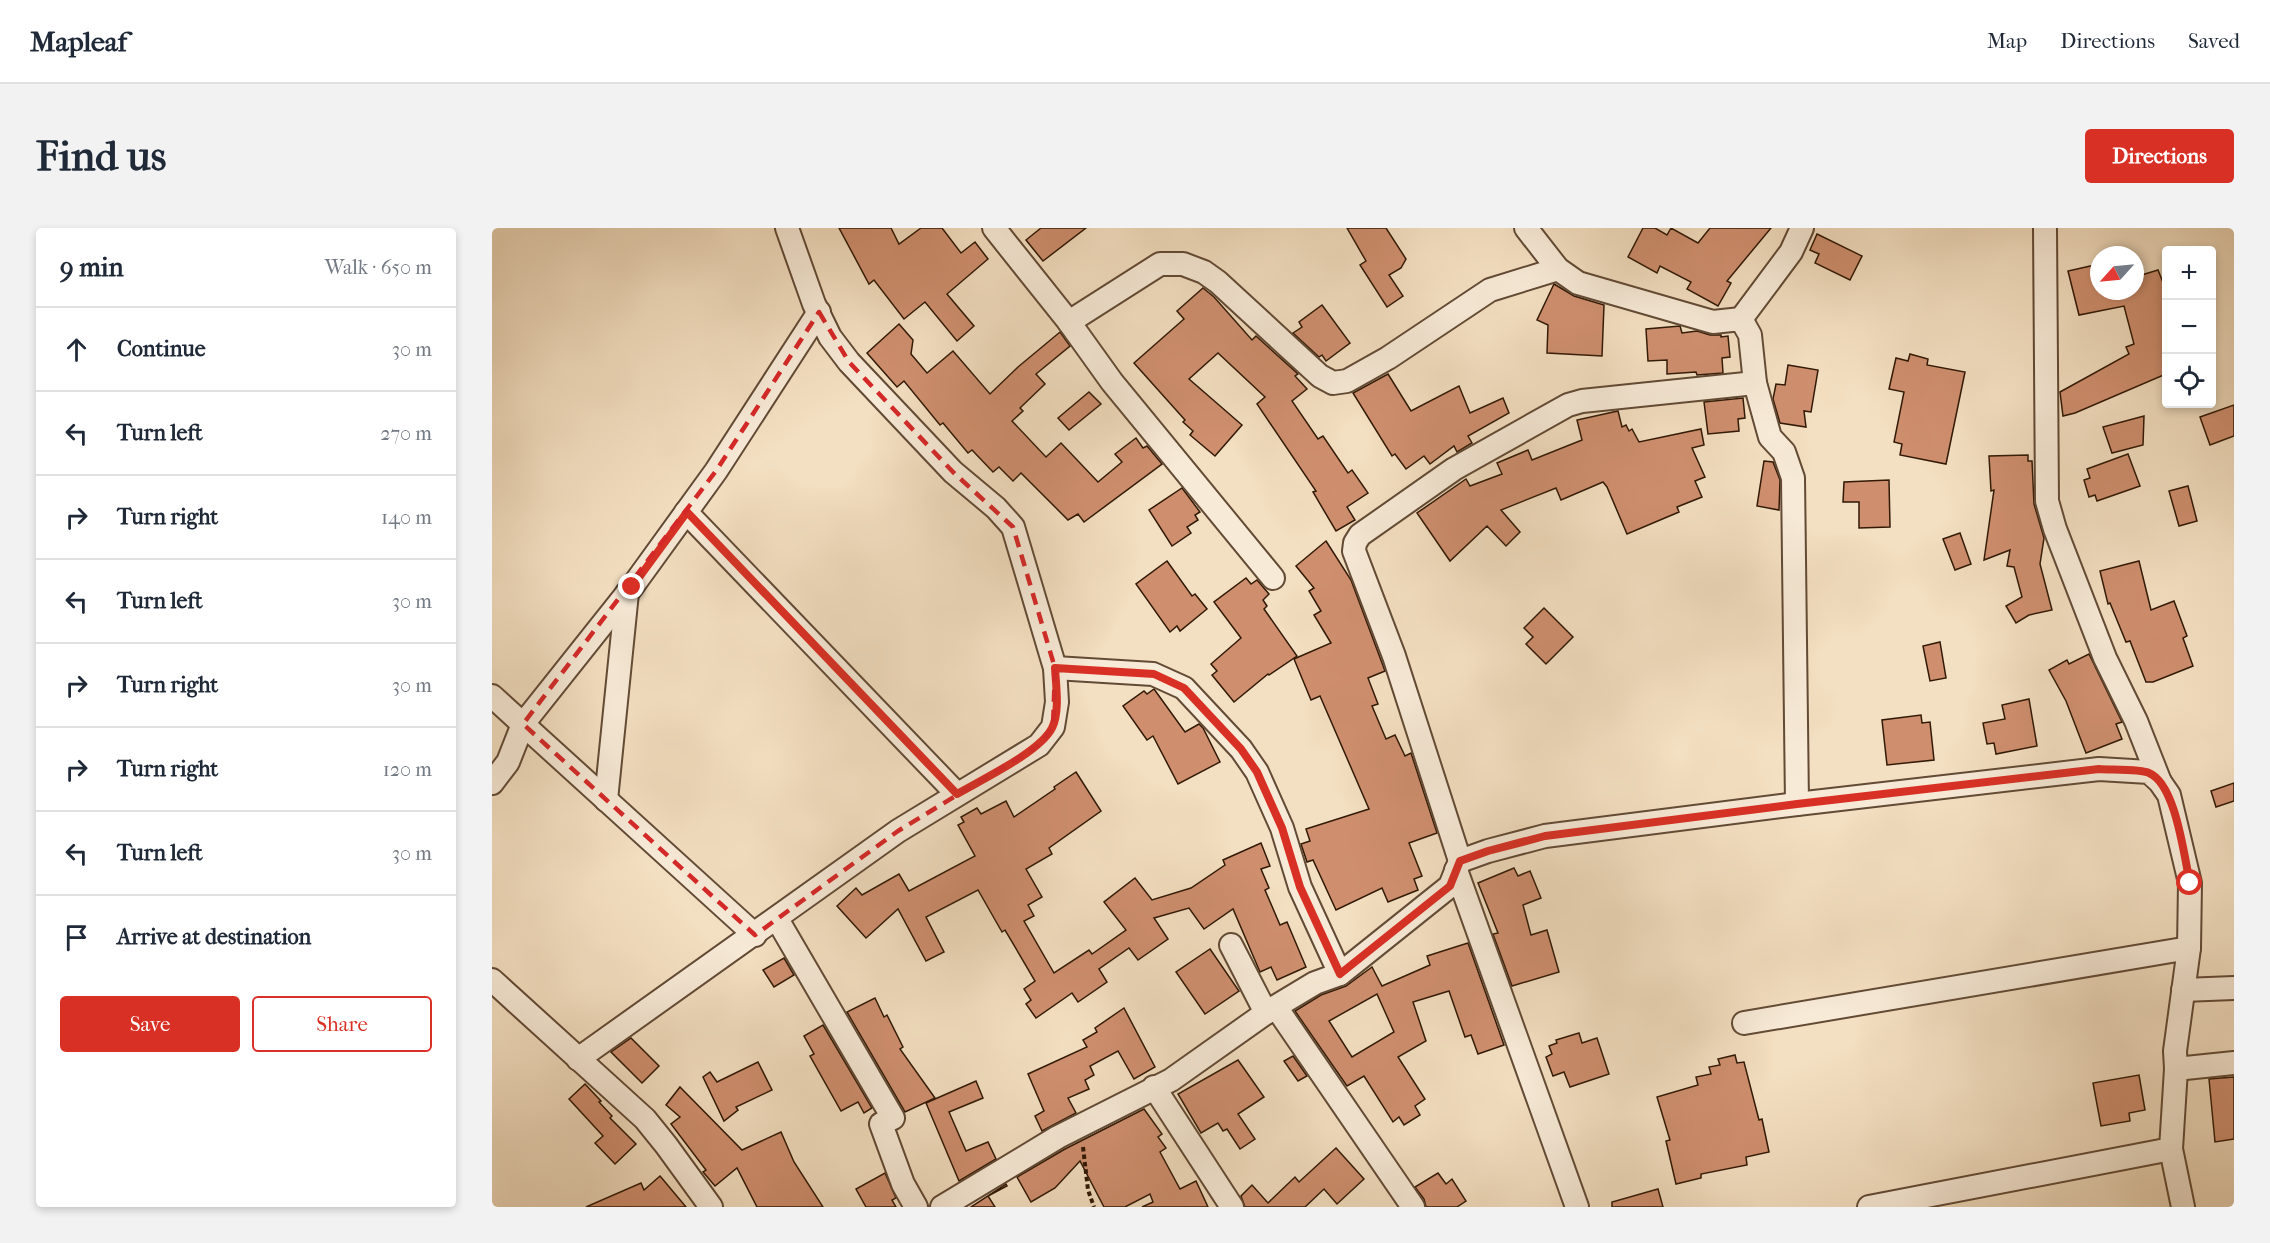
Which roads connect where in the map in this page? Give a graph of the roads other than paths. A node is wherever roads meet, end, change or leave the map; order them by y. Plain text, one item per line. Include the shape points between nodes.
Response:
1 (787, 228) edge
2 (993, 228) edge
3 (1526, 228) edge
4 (1802, 228) edge
5 (2045, 228) edge
6 (1558, 269) junction
7 (819, 312) junction
8 (1741, 319) junction
9 (1069, 322) junction
10 (1755, 383) junction
11 (687, 512) junction
12 (1273, 578) dead end
13 (627, 593) junction
14 (1055, 668) junction
15 (492, 696) edge
16 (523, 724) junction
17 (2160, 782) junction
18 (492, 783) edge
19 (957, 794) junction
20 (606, 800) junction
21 (1797, 804) junction
22 (1458, 866) junction
23 (777, 919) junction
24 (755, 935) junction
25 (1231, 945) dead end
26 (2188, 948) junction
27 (1340, 974) junction
28 (492, 980) edge
29 (2234, 988) edge
30 (2183, 990) junction
31 (1271, 1010) junction
32 (1744, 1023) dead end
33 (578, 1059) junction
34 (2234, 1063) edge
35 (2176, 1069) junction
36 (1154, 1087) junction
37 (2170, 1149) junction
38 (711, 1207) edge
39 (916, 1207) edge
40 (942, 1207) edge
41 (1232, 1207) edge
42 (1413, 1207) edge
43 (1577, 1207) edge
44 (1869, 1207) edge
45 (2183, 1207) edge

1 - 7 street
2 - 9 street
3 - 6 street
4 - 8 street via 1791,252
5 - 17 street via 2047,501 2105,658
6 - 8 street via 1578,283 1713,322
6 - 9 street via 1490,290 1388,358 1347,381 1333,383 1320,376 1218,282 1183,264 1160,264
7 - 11 street
7 - 14 street via 830,337 849,362 953,472 1013,527
8 - 10 street via 1750,334
9 - 12 street via 1112,382
10 - 21 street via 1770,437 1784,453 1793,478
10 - 22 street via 1569,405 1455,469 1360,535 1355,543 1354,551 1394,656
11 - 13 street
11 - 19 street
13 - 16 street
13 - 20 street
14 - 19 street via 1057,702 1053,727 1039,745
14 - 27 street via 1154,674 1184,688 1241,749 1257,772 1282,828 1300,887
15 - 16 street
16 - 18 street via 508,762
16 - 20 street
17 - 21 street via 2149,772 2099,769
17 - 26 street via 2169,795 2190,883
19 - 23 street via 898,831
20 - 24 street
21 - 22 street via 1545,836 1488,851
22 - 27 street via 1450,886
22 - 43 street
23 - 24 street
23 - 39 street via 892,1118 881,1124 903,1184
24 - 33 street
25 - 31 street
26 - 30 street
26 - 32 street
27 - 31 street via 1315,983
28 - 33 street
29 - 30 street
30 - 35 street
31 - 36 street via 1171,1080
31 - 42 street
33 - 38 street via 645,1119
34 - 35 street
35 - 37 street
36 - 40 street via 1058,1137
36 - 41 street
37 - 44 street
37 - 45 street

